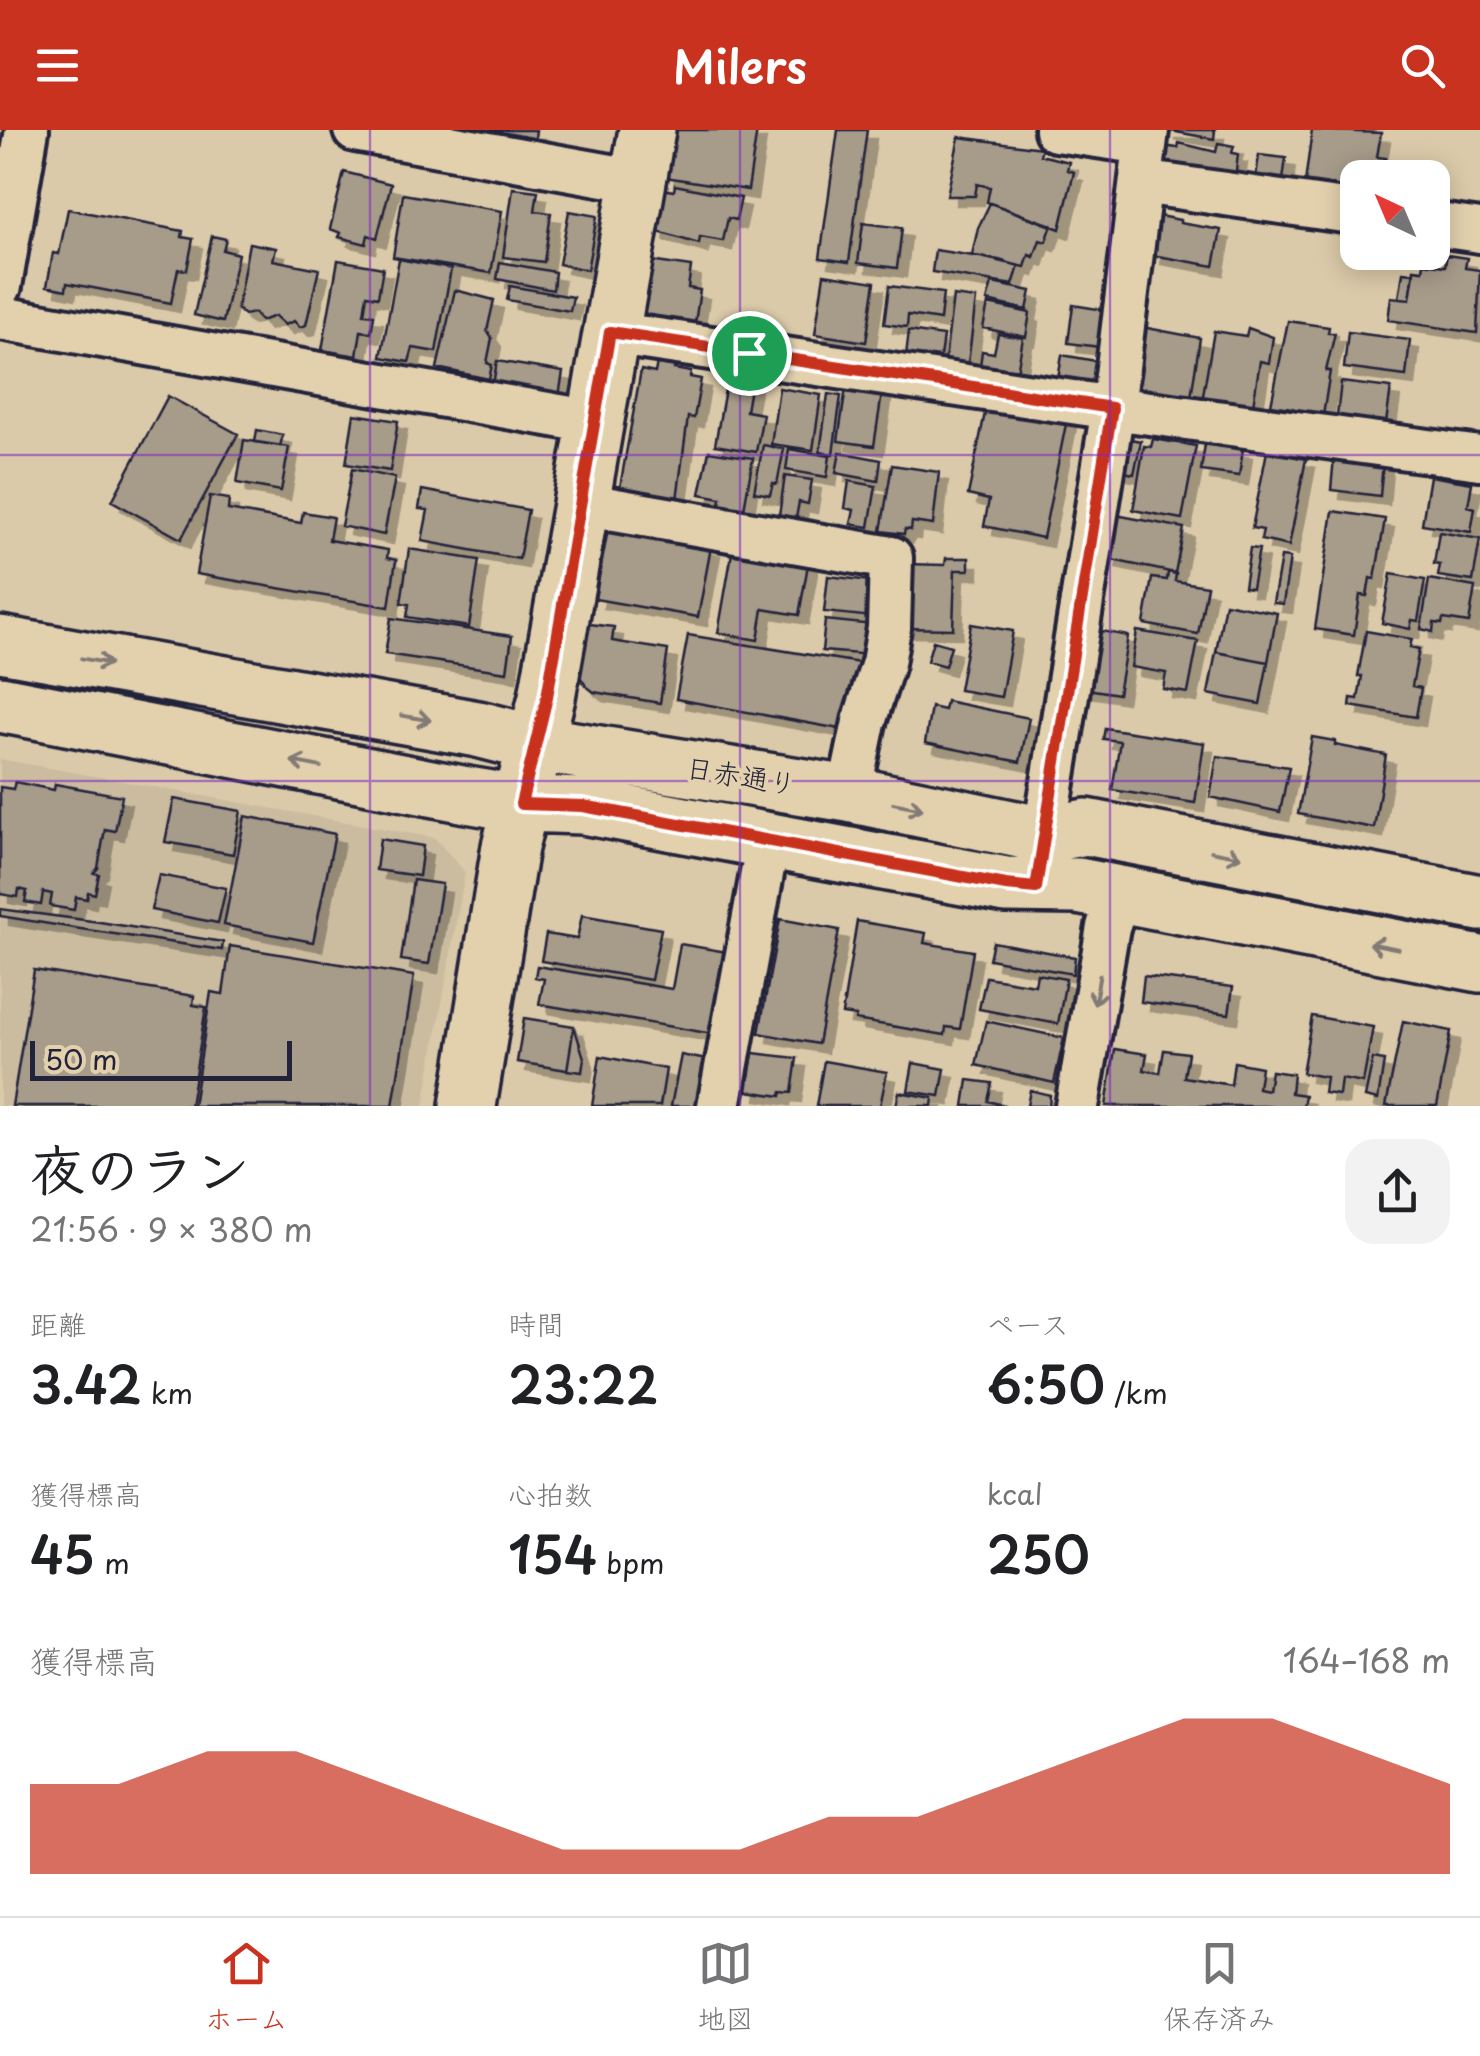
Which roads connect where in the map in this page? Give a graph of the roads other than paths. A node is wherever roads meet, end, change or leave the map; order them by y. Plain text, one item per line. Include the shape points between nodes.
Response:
1 (27, 130) edge
2 (355, 130) edge
3 (1056, 130) edge
4 (1145, 152) edge
5 (642, 156) edge
6 (1340, 208) edge
7 (1450, 227) edge
8 (1480, 231) edge
9 (0, 286) edge
10 (0, 318) edge
11 (610, 332) junction
12 (1112, 408) junction
13 (594, 422) junction
14 (1480, 458) edge
15 (581, 504) junction
16 (0, 644) edge
17 (0, 704) edge
18 (537, 744) junction
19 (849, 794) junction
20 (521, 804) junction
21 (1044, 835) junction
22 (768, 842) junction
23 (1036, 888) junction
24 (1119, 895) junction
25 (1480, 903) edge
26 (1480, 964) edge
27 (468, 1106) edge
28 (719, 1106) edge
29 (1076, 1106) edge

1 - 9 street
2 - 5 street
3 - 4 street
4 - 6 street
4 - 12 street
5 - 11 main road
7 - 8 street
10 - 13 street
11 - 12 street
11 - 13 main road
12 - 14 street
12 - 21 street
13 - 15 main road
15 - 18 main road
15 - 19 street via 891,558 883,663
16 -> 18 main road, 日赤通り
20 -> 17 main road, 日赤通り
18 - 19 main road, 日赤通り
18 - 20 main road
19 -> 21 main road, 日赤通り
20 - 22 main road, 日赤通り via 583,806
20 - 27 main road
21 - 23 street
21 -> 25 main road, 日赤通り via 1086,827
22 - 23 main road, 日赤通り
22 - 28 street
23 - 24 main road, 日赤通り via 1078,886
26 -> 24 main road, 日赤通り
24 -> 29 street

